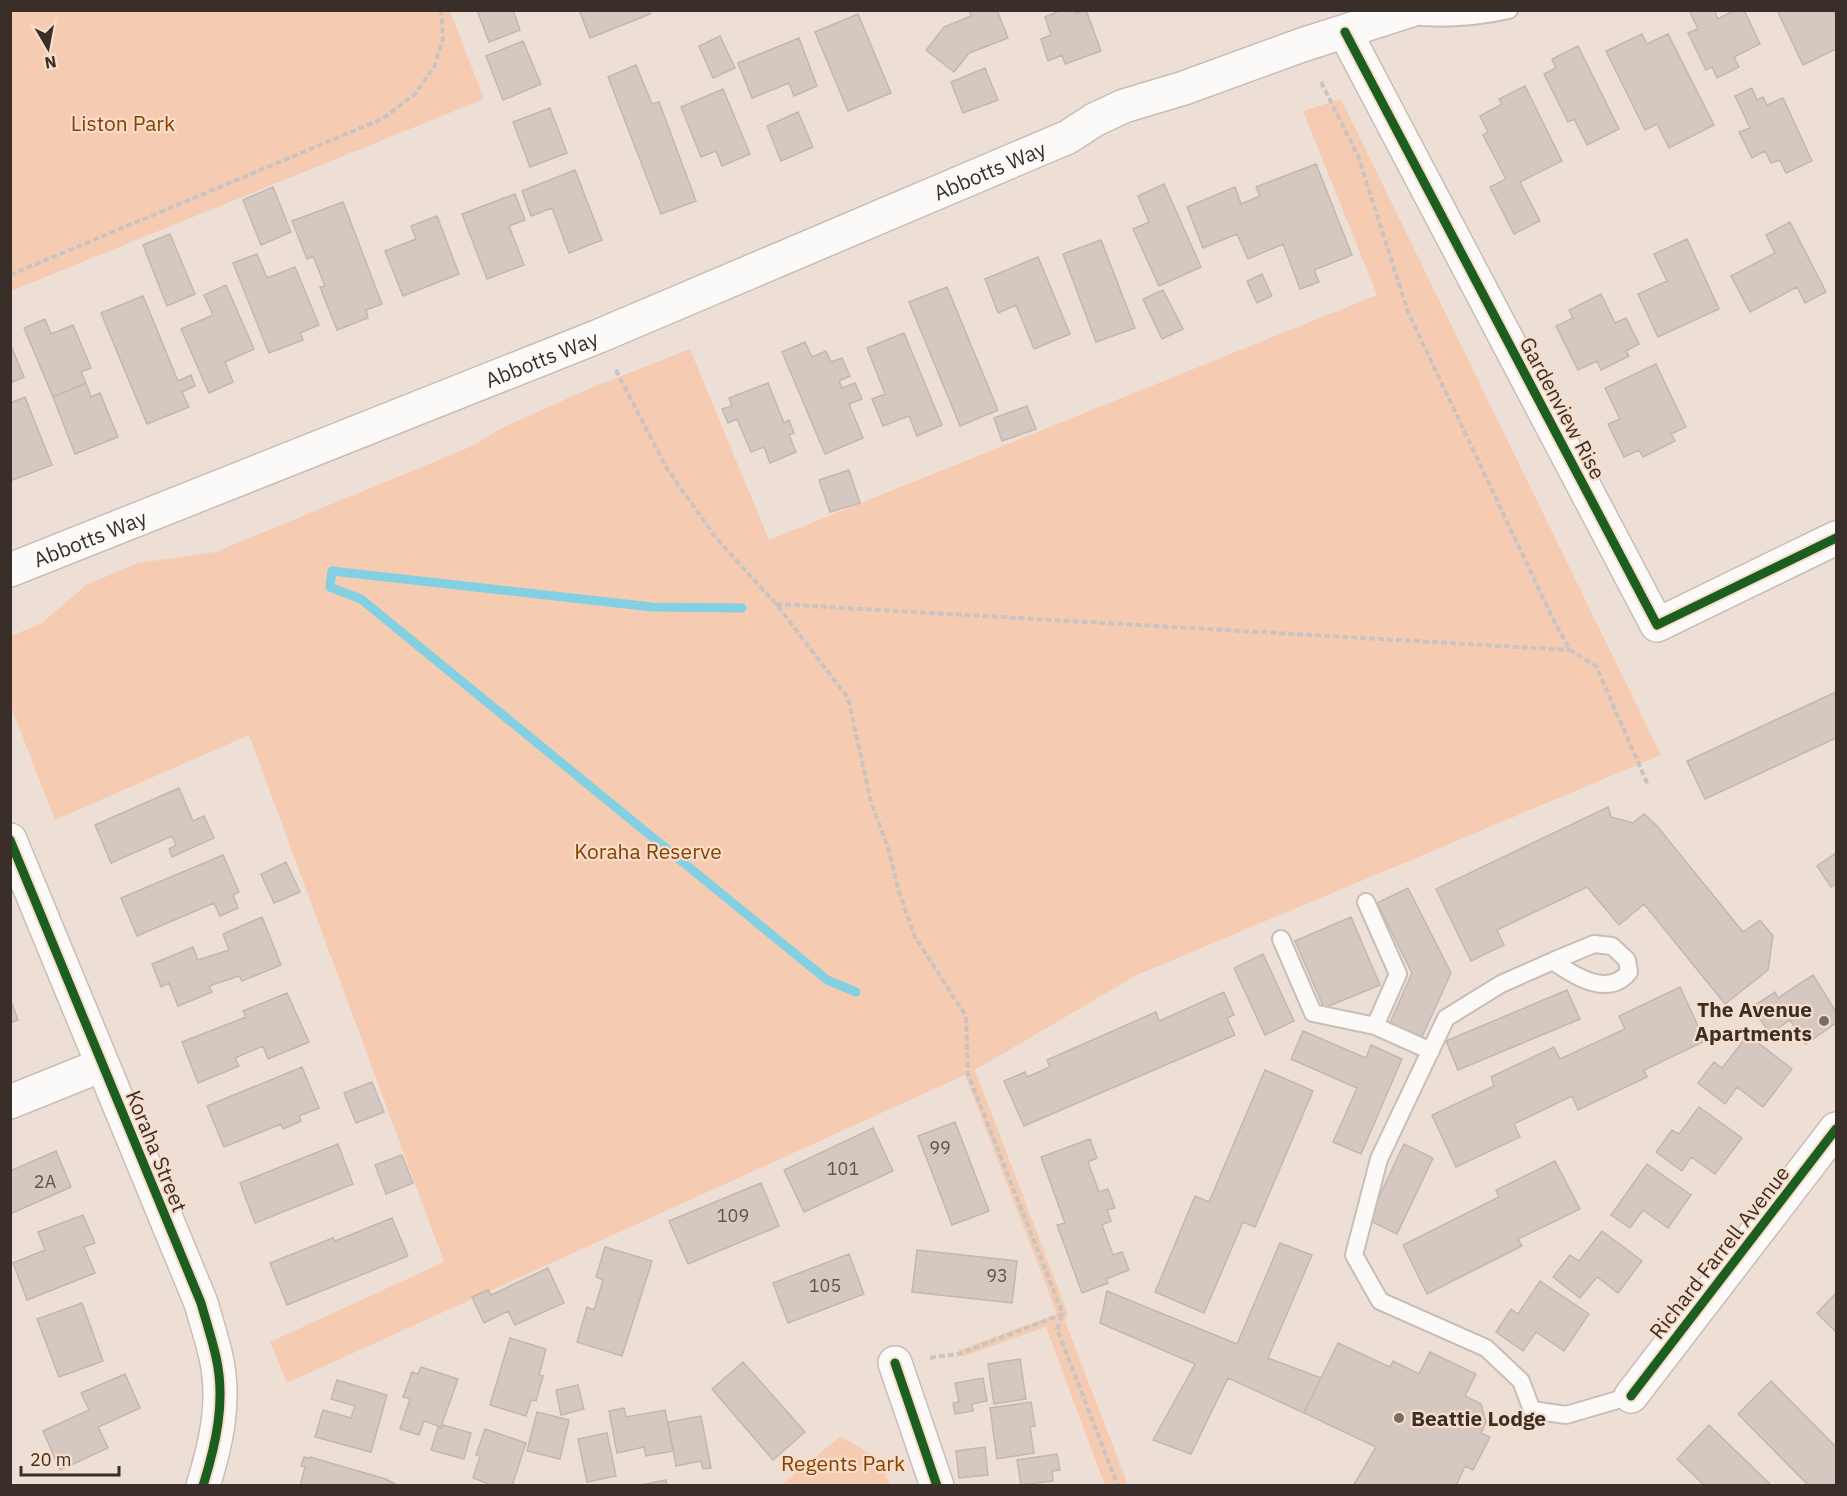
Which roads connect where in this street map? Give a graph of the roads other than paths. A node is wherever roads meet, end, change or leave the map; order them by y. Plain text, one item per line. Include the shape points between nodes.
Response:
1 (1509, 10) edge
2 (1404, 13) edge
3 (1345, 32) junction
4 (1836, 538) edge
5 (10, 570) edge
6 (10, 840) edge
7 (1366, 902) dead end
8 (1281, 939) dead end
9 (1553, 961) dead end
10 (1374, 1026) junction
11 (1431, 1051) junction
12 (102, 1065) junction
13 (10, 1102) edge
14 (1836, 1129) edge
15 (895, 1364) road end
16 (1631, 1396) joint
17 (203, 1485) edge
18 (937, 1485) edge

1 - 2 lane, Abbotts Way via 1431,19
2 - 3 street, Abbotts Way
3 - 4 street, Gardenview Rise via 1657,625
3 - 5 street, Abbotts Way via 1184,88 1133,121 1068,137 599,336
6 - 12 street, Koraha Street
7 - 10 lane via 1398,974
8 - 10 lane via 1313,1013
9 - 11 lane via 1500,984 1446,1018
10 - 11 lane
11 - 16 lane via 1379,1159 1354,1255 1380,1301 1486,1348 1521,1381 1532,1410 1566,1415
12 - 13 street
12 - 17 street, Koraha Street via 201,1303 216,1359 220,1404 214,1451
14 - 16 street, Richard Farrell Avenue
15 - 18 street

